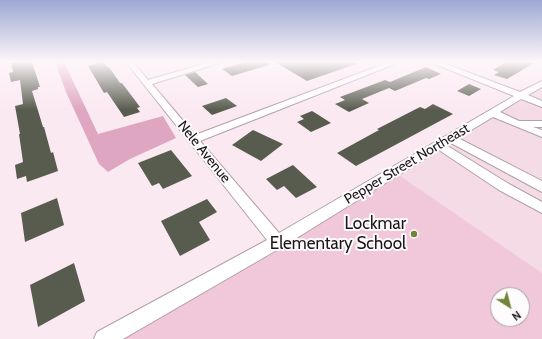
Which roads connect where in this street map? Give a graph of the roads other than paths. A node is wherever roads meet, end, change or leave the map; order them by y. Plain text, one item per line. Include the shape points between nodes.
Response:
1 (142, 78) edge
2 (164, 78) edge
3 (355, 78) edge
4 (474, 78) edge
5 (146, 83) junction
6 (542, 83) edge
7 (521, 96) junction
8 (542, 104) edge
9 (493, 113) junction
10 (517, 124) junction
11 (542, 124) edge
12 (542, 134) edge
13 (194, 139) junction
14 (444, 142) junction
15 (542, 186) edge
16 (542, 208) edge
17 (277, 242) junction
18 (104, 339) edge

1 - 5 street, Nele Avenue
2 - 5 street
3 - 13 street
4 - 7 street
5 - 13 street, Nele Avenue
6 - 7 street, Pepper Street Northeast
7 - 8 street
7 - 9 street, Pepper Street Northeast
9 - 10 street
9 - 14 street, Pepper Street Northeast
10 - 11 street
10 - 12 street
13 - 17 street, Nele Avenue
14 - 15 street
14 - 16 street via 504,187
14 - 17 street, Pepper Street Northeast
17 - 18 street, Pepper Street Northeast

